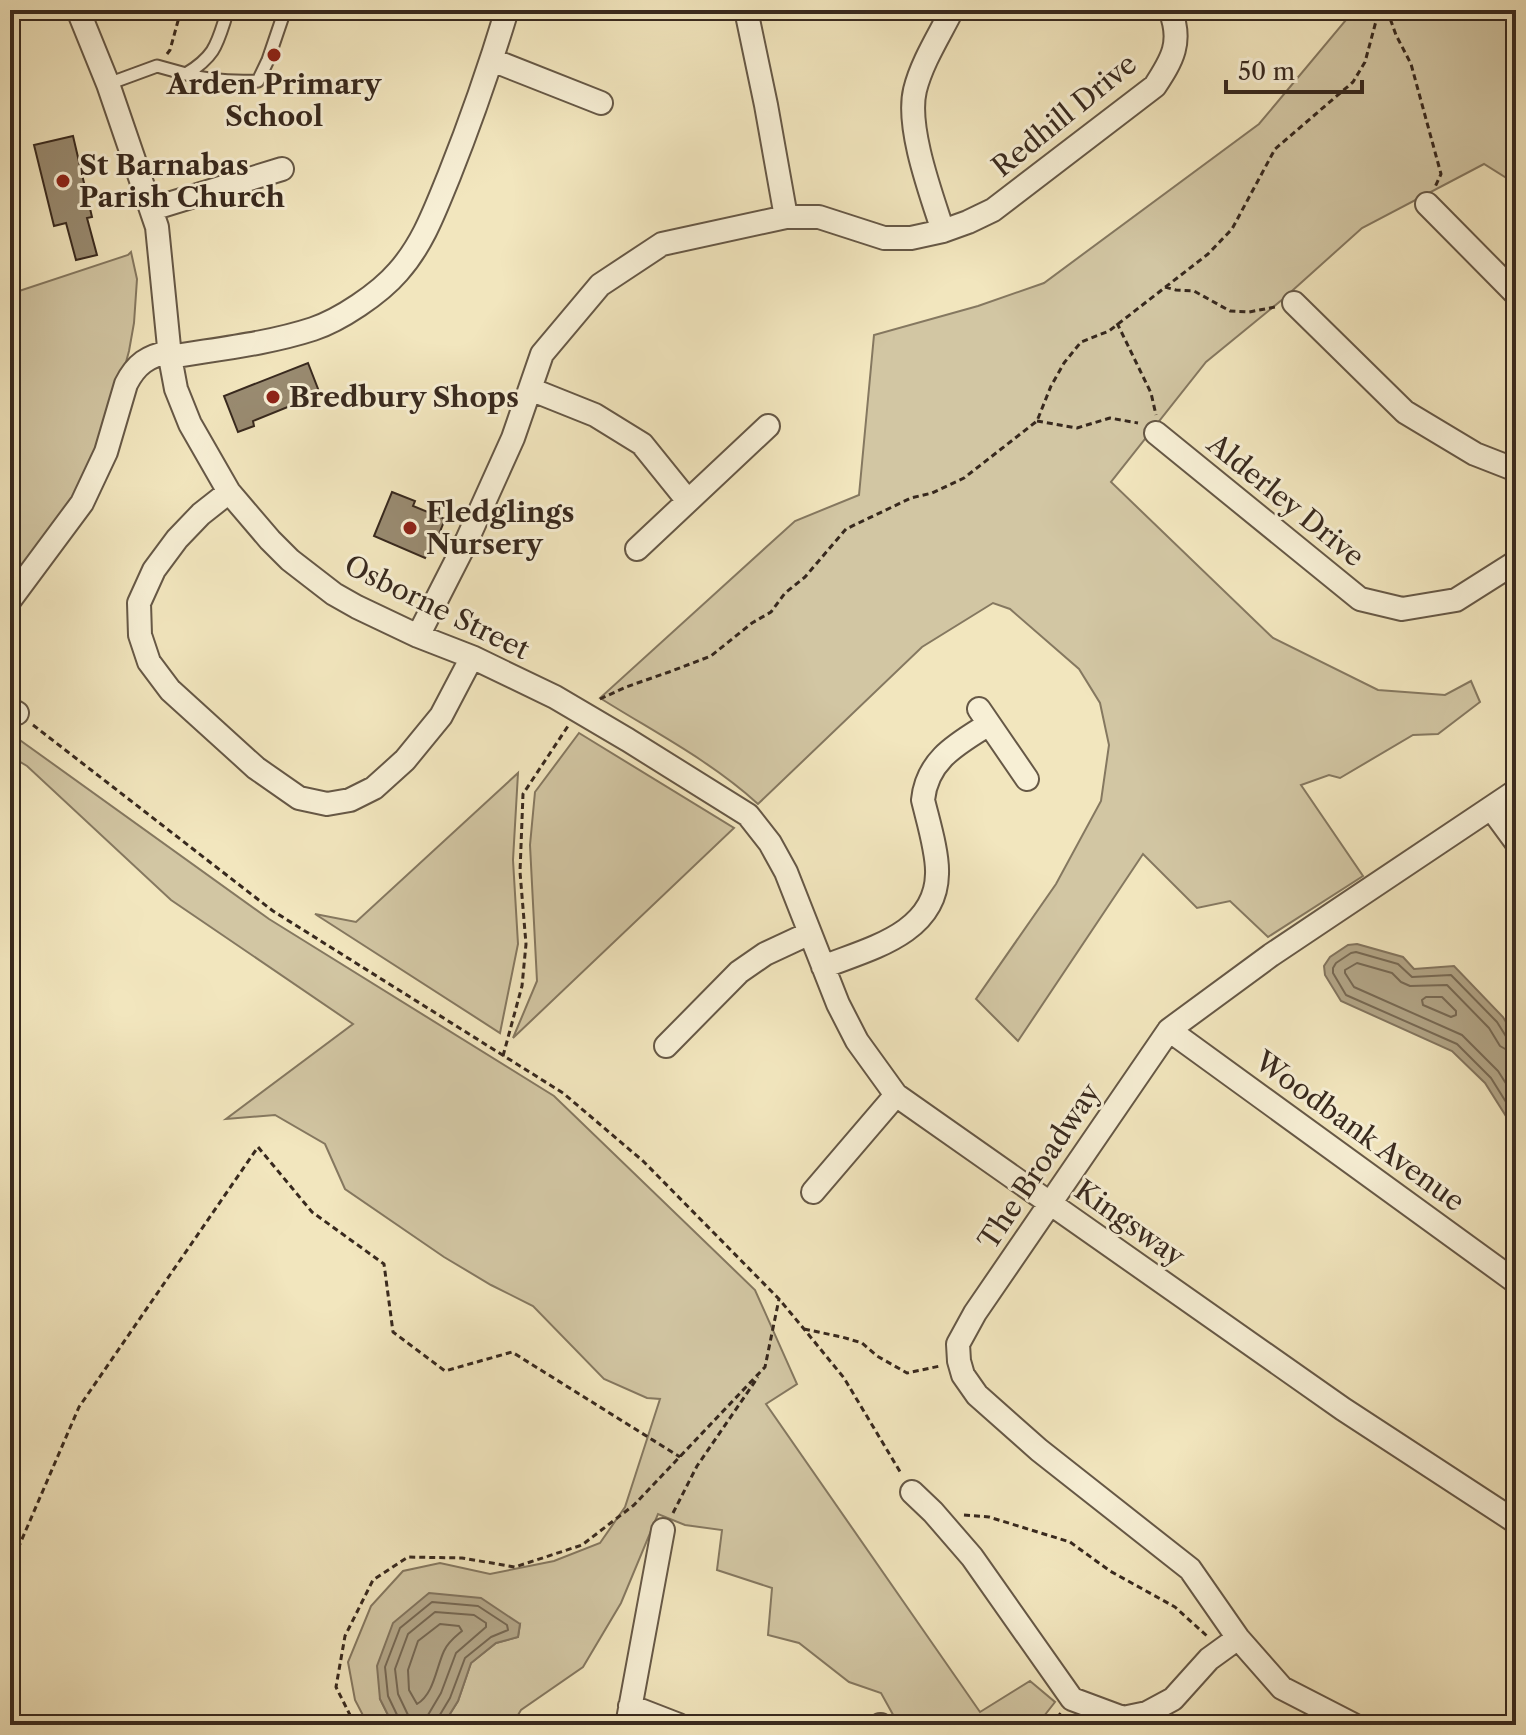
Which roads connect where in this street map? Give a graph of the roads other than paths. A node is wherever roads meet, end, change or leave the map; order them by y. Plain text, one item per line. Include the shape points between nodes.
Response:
1 (78, 10) edge
2 (228, 10) edge
3 (285, 10) edge
4 (507, 10) edge
5 (746, 10) edge
6 (952, 10) edge
7 (1172, 10) edge
8 (492, 60) junction
9 (186, 74) junction
10 (108, 84) junction
11 (601, 103) dead end
12 (282, 169) dead end
13 (1427, 204) road end
14 (152, 209) junction
15 (786, 217) junction
16 (943, 231) junction
17 (1516, 294) edge
18 (1294, 303) road end
19 (170, 355) junction
20 (530, 389) junction
21 (768, 426) dead end
22 (1153, 431) road end
23 (1516, 470) edge
24 (229, 492) junction
25 (688, 501) junction
26 (637, 549) dead end
27 (1516, 562) edge
28 (10, 600) edge
29 (418, 636) junction
30 (472, 657) junction
31 (1027, 779) dead end
32 (1516, 791) edge
33 (1491, 808) junction
34 (748, 815) joint
35 (1516, 842) edge
36 (810, 933) junction
37 (823, 967) junction
38 (1169, 1030) junction
39 (666, 1046) dead end
40 (896, 1095) junction
41 (813, 1192) dead end
42 (1049, 1202) junction
43 (1516, 1282) edge
44 (912, 1492) road end
45 (1516, 1522) edge
46 (663, 1530) road end
47 (1230, 1643) junction
48 (629, 1716) edge
49 (679, 1725) edge
50 (1354, 1725) edge

1 - 10 street, Osborne Street
2 - 9 lane via 216,46
3 - 9 lane via 258,81
4 - 8 street
5 - 15 street
6 - 16 street via 915,91 913,116
7 - 16 street, Redhill Drive via 1175,46 1155,86 993,210
8 - 11 street
8 - 19 street via 425,234 379,291 315,328
9 - 10 lane via 157,66
10 - 14 street, Osborne Street
12 - 14 street
13 - 17 street
14 - 19 street, Osborne Street
15 - 16 street, Redhill Drive via 819,217 884,238
15 - 20 street, Redhill Drive via 662,244 612,276 542,354
18 - 23 street via 1405,412 1475,454
19 - 24 street, Osborne Street via 190,424
19 - 28 street via 146,359 131,373 106,452 82,503
20 - 25 street via 595,415 642,444
20 - 29 street, Redhill Drive via 467,540
21 - 25 street
22 - 27 street, Alderley Drive via 1360,599 1402,609 1456,600
24 - 29 street, Osborne Street via 270,540 313,578 357,607
24 - 30 street via 201,514 154,570 139,603 140,635 149,662 170,690 256,768 299,798 327,804 374,788 441,716
25 - 26 street
29 - 30 street, Osborne Street
30 - 34 street, Osborne Street via 578,710
31 - 37 street via 984,717 948,750 924,790 937,874 927,910 899,936
32 - 33 street, The Broadway
33 - 35 street
33 - 38 street, The Broadway
34 - 36 street, Kingsway via 786,872
36 - 37 street, Kingsway
36 - 39 street via 739,972
37 - 40 street, Kingsway via 857,1041
38 - 42 street, The Broadway
38 - 43 street, Woodbank Avenue
40 - 41 street
40 - 42 street, Kingsway
42 - 45 street, Kingsway via 1343,1409
42 - 47 street, The Broadway via 958,1344 963,1375 977,1395 1039,1450 1190,1569
44 - 47 street via 972,1557 1072,1699 1123,1718 1147,1713 1173,1699
46 - 48 street
47 - 50 street via 1282,1688
48 - 49 street

